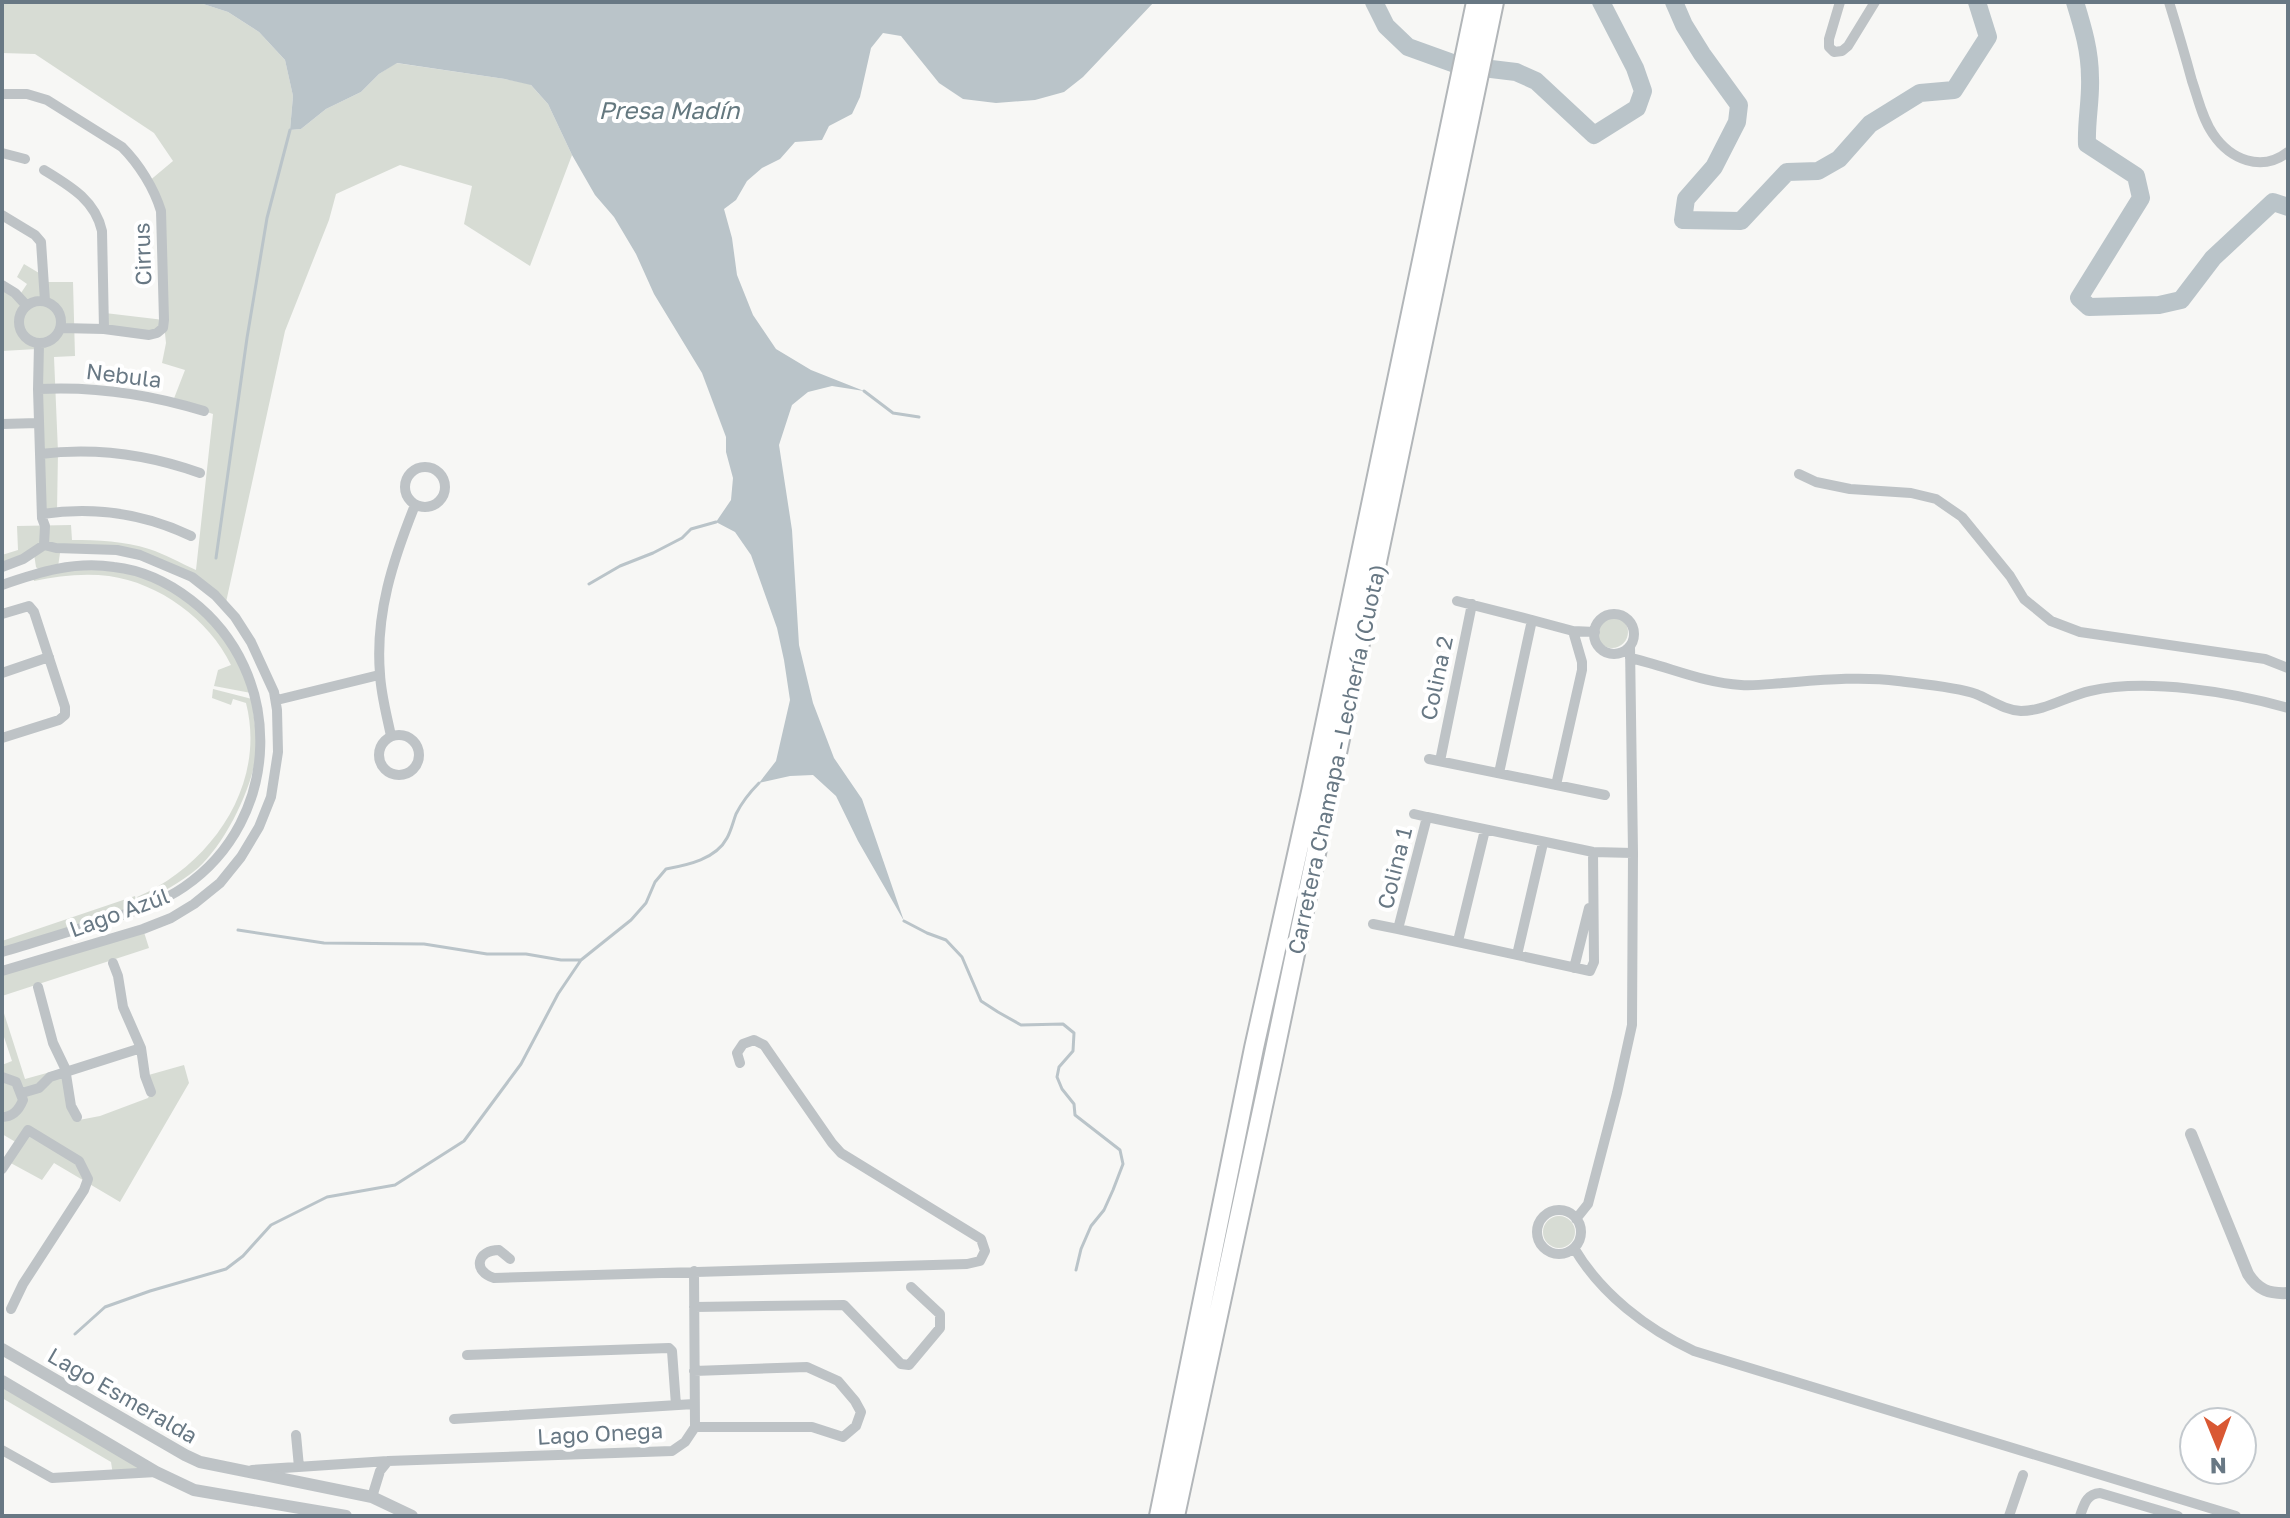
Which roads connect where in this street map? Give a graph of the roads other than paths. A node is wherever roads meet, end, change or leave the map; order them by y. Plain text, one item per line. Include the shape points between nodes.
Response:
1 (1476, 2) edge
2 (1494, 2) edge
3 (1840, 2) edge
4 (1875, 2) edge
5 (2169, 2) edge
6 (2, 94) edge
7 (2288, 152) edge
8 (2, 153) edge
9 (25, 159) dead end
10 (44, 170) dead end
11 (2, 215) edge
12 (1435, 244) junction
13 (2, 285) edge
14 (45, 301) junction
15 (26, 305) junction
16 (61, 328) junction
17 (104, 329) junction
18 (39, 344) junction
19 (38, 389) junction
20 (204, 411) dead end
21 (38, 423) junction
22 (2, 424) edge
23 (40, 454) junction
24 (200, 473) dead end
25 (1799, 474) dead end
26 (415, 505) junction
27 (42, 516) junction
28 (191, 536) dead end
29 (41, 544) junction
30 (56, 548) junction
31 (2, 567) edge
32 (58, 567) junction
33 (40, 571) junction
34 (2, 585) edge
35 (1457, 601) dead end
36 (1472, 604) junction
37 (2, 614) edge
38 (1532, 620) junction
39 (1573, 631) junction
40 (1595, 637) junction
41 (1578, 651) junction
42 (1630, 652) junction
43 (49, 657) junction
44 (2288, 668) edge
45 (2, 673) edge
46 (379, 675) junction
47 (255, 695) junction
48 (276, 701) junction
49 (2288, 708) edge
50 (259, 712) junction
51 (391, 736) junction
52 (2, 738) edge
53 (1499, 773) junction
54 (1556, 785) junction
55 (1605, 795) dead end
56 (1414, 814) dead end
57 (1427, 817) junction
58 (1485, 830) junction
59 (1543, 843) junction
60 (1593, 852) junction
61 (1633, 853) junction
62 (1592, 895) junction
63 (1373, 924) dead end
64 (1398, 929) junction
65 (1458, 941) junction
66 (2, 952) edge
67 (1517, 955) junction
68 (113, 963) dead end
69 (1574, 968) junction
70 (2, 971) edge
71 (38, 987) dead end
72 (141, 1048) junction
73 (740, 1063) dead end
74 (66, 1072) junction
75 (2, 1077) edge
76 (151, 1092) dead end
77 (22, 1093) junction
78 (17, 1112) junction
79 (2, 1117) edge
80 (77, 1117) dead end
81 (28, 1130) junction
82 (2191, 1134) dead end
83 (2, 1169) edge
84 (1576, 1219) junction
85 (1574, 1248) junction
86 (510, 1259) dead end
87 (694, 1271) junction
88 (911, 1287) dead end
89 (2288, 1293) edge
90 (694, 1307) junction
91 (11, 1309) dead end
92 (2, 1349) edge
93 (467, 1355) dead end
94 (694, 1371) junction
95 (2, 1381) edge
96 (694, 1404) junction
97 (676, 1405) junction
98 (454, 1419) dead end
99 (695, 1427) junction
100 (296, 1435) dead end
101 (4, 1456) edge
102 (388, 1461) junction
103 (299, 1467) junction
104 (237, 1471) junction
105 (156, 1472) junction
106 (2023, 1475) dead end
107 (372, 1497) junction
108 (2155, 1513) edge
109 (346, 1516) edge
110 (412, 1516) edge
111 (1159, 1516) edge
112 (1175, 1516) edge
113 (2009, 1516) edge
114 (2080, 1516) edge
115 (2178, 1516) edge
116 (2236, 1516) edge

1 - 12 highway, Carretera Chamapa - Lechería (Cuota)
2 - 12 highway, Carretera Chamapa - Lechería (Cuota)
3 - 4 street via 1829,39 1834,52 1848,46
5 - 7 street via 2212,133 2239,159 2254,163
6 - 17 street, Cirrus via 37,96 122,147 156,195 161,211 163,328 149,335
8 - 9 street
10 - 17 street, Cirrus via 76,190 99,219
11 - 14 street via 41,242
12 - 111 highway, Carretera Chamapa - Lechería (Cuota) via 1254,1048
12 - 112 highway, Carretera Chamapa - Lechería (Cuota)
13 - 15 street
14 - 15 street
14 - 16 street via 56,307
15 - 18 street via 18,324 22,334
16 - 17 street, Cirrus
16 - 18 street
18 - 19 street
19 - 20 street, Nebula via 115,391
19 - 21 street
21 - 22 street
21 - 23 street
23 - 24 street via 116,451
23 - 27 street
25 - 44 street via 1850,489 1936,499 1962,517 2024,599 2051,621 2080,632 2265,659
26 - 26 street via 430,507 443,498 445,483 436,470 421,468 407,478 406,493
26 - 46 street via 383,604
27 - 28 street via 80,510 126,513
27 - 29 street
29 - 30 street, Lago Azúl
29 - 31 street
29 - 33 street via 33,561
30 - 32 street
30 - 48 street, Lago Azúl via 117,550 192,577 235,617 262,662
32 - 33 street, Lago Azúl
32 - 47 street, Lago Azúl via 116,567 180,591 207,612 225,636
33 - 34 street, Lago Azúl
35 - 36 street
36 - 38 street
36 - 53 street, Colina 2 via 1434,760
37 - 43 street via 29,606
38 - 39 street
38 - 53 street
39 - 40 street
39 - 41 street
40 - 41 street
40 - 42 street via 1602,650
40 - 42 street via 1606,616 1622,616 1634,632
41 - 54 street via 1582,670
42 - 49 street via 1712,682 1894,680 1974,693 2022,711 2092,690 2134,686 2211,692
42 - 61 street
43 - 45 street
43 - 52 street via 65,715
46 - 48 street
46 - 51 street
47 - 48 street via 266,688
47 - 50 street, Lago Azúl
48 - 50 street via 266,716
48 - 70 street, Lago Azúl via 278,752 271,797 259,827 220,883 171,918
50 - 66 street, Lago Azúl via 261,753 253,792 243,821 206,869 163,900
51 - 51 street via 381,745 379,759 393,775 407,774 417,764 419,750 412,738
53 - 54 street, Colina 2
54 - 55 street, Colina 2
56 - 57 street, Colina 1
57 - 58 street, Colina 1
57 - 64 street, Colina 1
58 - 59 street, Colina 1
58 - 65 street
59 - 60 street, Colina 1
59 - 67 street
60 - 61 street, Colina 1
60 - 62 street, Colina 1
61 - 84 street via 1632,1025 1588,1204
62 - 69 street, Colina 1
62 - 69 street, Colina 1 via 1596,973
63 - 64 street, Colina 1
64 - 65 street, Colina 1
65 - 67 street, Colina 1
67 - 69 street, Colina 1
68 - 72 street via 123,1007
71 - 74 street
72 - 74 street
72 - 76 street
73 - 87 street via 737,1053 743,1044 754,1040 764,1045 841,1153 970,1231 985,1251 980,1261 967,1264
74 - 77 street
74 - 80 street
75 - 77 street via 16,1082
77 - 78 street
78 - 79 street
78 - 81 street
81 - 83 street
81 - 91 street via 79,1161 88,1179
82 - 89 street via 2248,1274 2264,1291
84 - 85 street via 1581,1228
84 - 85 street via 1566,1211 1552,1211 1536,1230 1539,1243 1549,1252 1562,1254
85 - 116 street via 1604,1289 1666,1338 1694,1351
86 - 87 street via 490,1250 483,1254 480,1268 494,1278
87 - 90 street, Lago Onega
88 - 90 street via 940,1314 940,1328 909,1365 901,1364 844,1305
90 - 94 street, Lago Onega
92 - 104 street, Lago Esmeralda via 185,1455
93 - 97 street via 669,1348
94 - 96 street, Lago Onega
94 - 99 street via 807,1367 838,1381 861,1412 856,1426 843,1437 812,1427
95 - 105 street
96 - 97 street
96 - 99 street, Lago Onega
97 - 98 street
99 - 102 street, Lago Onega via 685,1442 664,1452
100 - 103 street
101 - 105 street via 52,1478
102 - 103 street, Lago Onega
102 - 107 street
103 - 104 street, Lago Onega
104 - 107 street, Lago Esmeralda
105 - 109 street via 203,1492
106 - 113 street
107 - 110 street, Lago Esmeralda
108 - 114 street via 2093,1494
108 - 115 street

